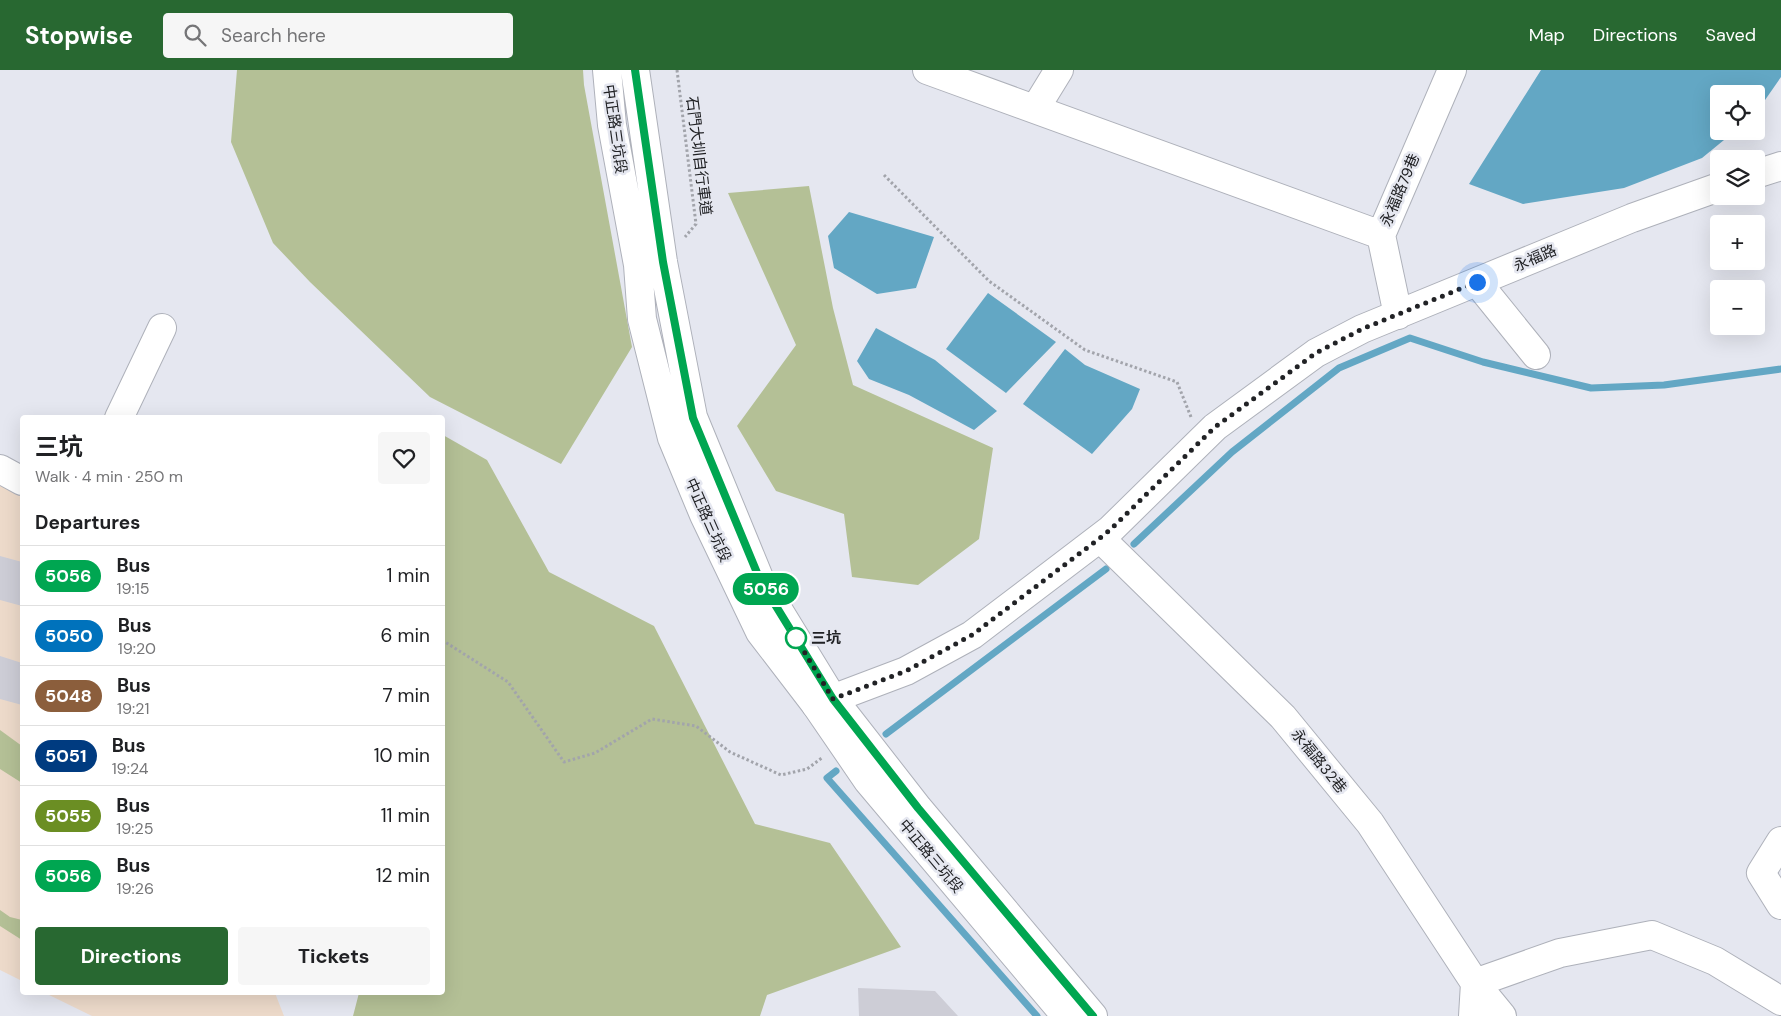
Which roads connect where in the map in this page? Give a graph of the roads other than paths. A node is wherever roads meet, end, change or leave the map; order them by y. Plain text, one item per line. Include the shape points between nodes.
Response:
1 (607, 70) edge
2 (635, 70) edge
3 (928, 70) edge
4 (1059, 70) edge
5 (1452, 70) edge
6 (1035, 109) junction
7 (1781, 166) edge
8 (1765, 171) edge
9 (1710, 191) edge
10 (1381, 235) junction
11 (1477, 282) junction
12 (1398, 315) junction
13 (162, 328) dead end
14 (1536, 355) dead end
15 (120, 415) edge
16 (0, 468) edge
17 (20, 480) edge
18 (1100, 538) junction
19 (824, 702) junction
20 (1781, 841) edge
21 (1781, 905) edge
22 (1475, 983) junction
23 (1781, 1001) edge
24 (1066, 1016) edge
25 (1093, 1016) edge
26 (1473, 1016) edge
27 (1502, 1016) edge

1 - 19 main road, 中正路三坑段 via 612,125 638,265 642,319 672,438 704,516 760,632
2 - 19 main road, 中正路三坑段 via 663,262 693,418 760,580
3 - 6 main road
4 - 6 main road
5 - 10 main road, 永福路79巷
6 - 10 main road
7 - 8 main road
9 - 11 main road, 永福路 via 1632,218
10 - 12 main road, 永福路79巷
11 - 12 main road, 永福路
11 - 14 main road
12 - 18 main road, 永福路 via 1316,353 1215,427
13 - 15 main road
16 - 17 main road
18 - 19 main road, 永福路 via 972,635 906,671
18 - 22 main road, 永福路32巷 via 1283,717 1370,823
19 - 24 main road, 中正路三坑段 via 868,781
19 - 25 main road, 中正路三坑段
20 - 21 main road via 1761,873
22 - 23 main road via 1560,953 1652,935 1715,962
22 - 26 main road
22 - 27 main road, 永福路32巷

